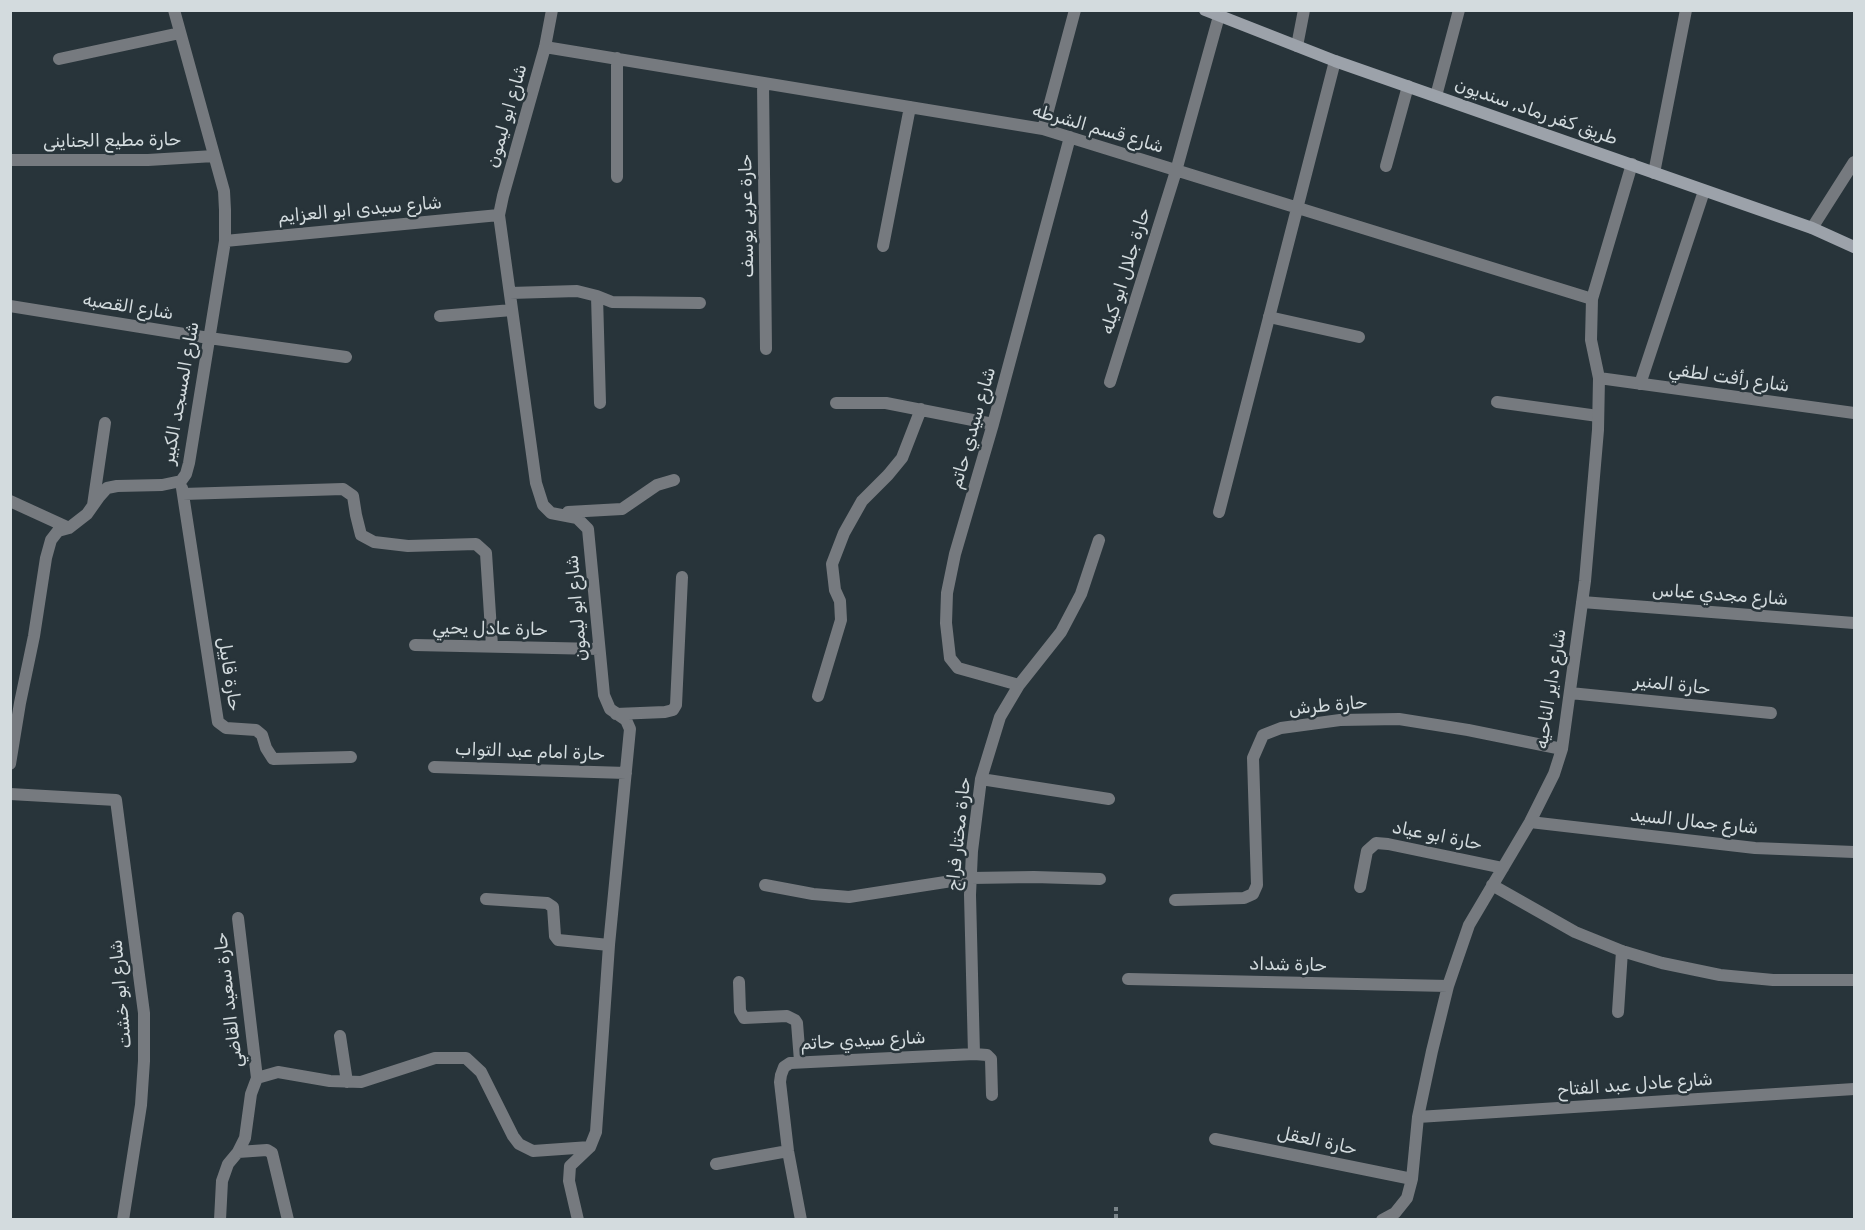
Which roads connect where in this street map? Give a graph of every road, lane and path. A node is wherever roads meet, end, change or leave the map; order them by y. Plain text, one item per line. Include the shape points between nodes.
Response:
1 (174, 10) edge
2 (552, 10) edge
3 (1075, 10) edge
4 (1205, 10) edge
5 (1304, 10) edge
6 (1459, 10) edge
7 (1686, 10) edge
8 (1219, 16) junction
9 (180, 33) junction
10 (1297, 46) junction
11 (545, 47) junction
12 (617, 58) junction
13 (59, 59) dead end
14 (1335, 61) junction
15 (763, 83) junction
16 (1408, 86) junction
17 (1436, 96) junction
18 (910, 107) junction
19 (1043, 129) junction
20 (1070, 137) junction
21 (214, 156) junction
22 (10, 160) edge
23 (1854, 162) edge
24 (1632, 164) junction
25 (1386, 166) dead end
26 (1176, 171) junction
27 (1654, 173) junction
28 (617, 177) dead end
29 (1704, 191) junction
30 (1297, 208) junction
31 (499, 215) junction
32 (1812, 228) junction
33 (225, 241) junction
34 (883, 246) dead end
35 (1854, 247) edge
36 (510, 293) junction
37 (597, 296) junction
38 (1592, 299) junction
39 (700, 303) dead end
40 (10, 306) edge
41 (512, 310) junction
42 (440, 316) dead end
43 (1269, 317) junction
44 (1359, 337) dead end
45 (209, 338) junction
46 (766, 349) dead end
47 (346, 357) dead end
48 (1599, 378) junction
49 (1110, 382) dead end
50 (1640, 384) junction
51 (1497, 402) dead end
52 (600, 403) dead end
53 (836, 403) dead end
54 (921, 410) junction
55 (1854, 413) edge
56 (1598, 416) junction
57 (105, 423) dead end
58 (993, 424) junction
59 (674, 480) dead end
60 (181, 481) junction
61 (183, 494) junction
62 (10, 501) edge
63 (92, 506) junction
64 (1219, 512) dead end
65 (551, 513) junction
66 (69, 528) junction
67 (1099, 540) dead end
68 (682, 577) dead end
69 (1582, 603) junction
70 (1854, 624) edge
71 (415, 645) dead end
72 (492, 646) junction
73 (599, 649) junction
74 (1019, 685) junction
75 (1570, 693) junction
76 (818, 696) dead end
77 (1771, 713) dead end
78 (616, 714) junction
79 (1562, 749) junction
80 (351, 757) dead end
81 (10, 764) edge
82 (434, 767) dead end
83 (626, 773) junction
84 (981, 779) junction
85 (10, 794) edge
86 (1109, 799) dead end
87 (1530, 822) junction
88 (1854, 852) edge
89 (1503, 868) junction
90 (971, 878) junction
91 (1100, 879) dead end
92 (765, 885) dead end
93 (1492, 885) junction
94 (1360, 887) dead end
95 (486, 899) dead end
96 (1175, 900) dead end
97 (237, 918) dead end
98 (609, 945) junction
99 (1622, 951) junction
100 (1128, 980) dead end
101 (1854, 980) edge
102 (739, 982) dead end
103 (1448, 986) junction
104 (1618, 1012) dead end
105 (340, 1036) dead end
106 (975, 1054) junction
107 (800, 1062) junction
108 (257, 1078) junction
109 (347, 1082) junction
110 (1854, 1089) edge
111 (992, 1095) dead end
112 (1418, 1117) junction
113 (1215, 1139) dead end
114 (590, 1147) junction
115 (788, 1151) junction
116 (238, 1152) junction
117 (716, 1164) dead end
118 (1412, 1179) junction
119 (1400, 1206) junction
120 (1116, 1208) dead end
121 (123, 1220) edge
122 (220, 1220) edge
123 (288, 1220) edge
124 (578, 1220) edge
125 (801, 1220) edge
126 (1116, 1220) edge
127 (1382, 1220) edge
128 (1403, 1220) edge

1 - 9 street, شارع المسجد الكبير
2 - 11 street, شارع ابو ليمون
3 - 19 street
4 - 8 street, طريق كفر رماد, سنديون
5 - 10 street
6 - 17 street
7 - 27 street
8 - 10 street, طريق كفر رماد, سنديون
8 - 26 street, حارة جلال ابو كيله
9 - 13 street
9 - 21 street, شارع المسجد الكبير
10 - 14 street, طريق كفر رماد, سنديون
11 - 12 street, شارع قسم الشرطه
11 - 31 street, شارع ابو ليمون
12 - 15 street, شارع قسم الشرطه
12 - 28 street
14 - 16 street, طريق كفر رماد, سنديون
14 - 30 street
15 - 18 street, شارع قسم الشرطه
15 - 46 street, حارة عربى يوسف
16 - 17 street, طريق كفر رماد, سنديون
16 - 25 street
17 - 24 street, طريق كفر رماد, سنديون
18 - 19 street, شارع قسم الشرطه
18 - 34 street
19 - 20 street, شارع قسم الشرطه
20 - 26 street, شارع قسم الشرطه
20 - 58 street, شارع سيدي حاتم
21 - 22 street, حارة مطيع الجناينى
21 - 33 street, شارع المسجد الكبير via 224,191
23 - 32 street
24 - 27 street, طريق كفر رماد, سنديون
24 - 38 street, شارع داير الناحيه
26 - 30 street, شارع قسم الشرطه
26 - 49 street, حارة جلال ابو كيله
27 - 29 street, طريق كفر رماد, سنديون
29 - 32 street, طريق كفر رماد, سنديون
29 - 50 street
30 - 38 street, شارع قسم الشرطه
30 - 43 street
31 - 33 street, شارع سيدى ابو العزايم
31 - 36 street, شارع ابو ليمون
32 - 35 street, طريق كفر رماد, سنديون
33 - 45 street, شارع المسجد الكبير
36 - 37 street via 578,291
36 - 41 street, شارع ابو ليمون
37 - 39 street via 612,302
37 - 52 street
38 - 48 street, شارع داير الناحيه via 1591,340
40 - 45 street, شارع القصبه
41 - 42 street
41 - 65 street, شارع ابو ليمون via 536,483 543,505
43 - 44 street
43 - 64 street
45 - 47 street, شارع القصبه
45 - 60 street, شارع المسجد الكبير via 189,464
48 - 50 street, شارع رأفت لطفي
48 - 56 street, شارع داير الناحيه
50 - 55 street, شارع رأفت لطفي
51 - 56 street
53 - 54 street via 886,403
54 - 58 street
54 - 76 street via 902,458 862,501 832,564 841,620
56 - 69 street, شارع داير الناحيه
57 - 63 street
58 - 74 street, شارع سيدي حاتم via 956,554 947,593 946,623 950,658 958,668
59 - 65 street via 657,485 622,509
60 - 61 street, حارة قابيل
60 - 63 street, شارع المسجد الكبير via 107,488
61 - 72 street via 343,489 353,496 361,534 374,542 408,546 476,544 486,553
61 - 80 street, حارة قابيل via 218,722 226,728 256,730 273,759
62 - 66 street
63 - 66 street, شارع المسجد الكبير
65 - 73 street, شارع ابو ليمون via 578,518 588,529
66 - 81 street, شارع المسجد الكبير via 58,531 51,540 46,558
67 - 74 street, حارة مختار فراج via 1081,594 1061,632
68 - 78 street via 676,705 665,712
69 - 70 street, شارع مجدي عباس
69 - 75 street, شارع داير الناحيه
71 - 72 street, حارة عادل يحيي
72 - 73 street, حارة عادل يحيي
73 - 78 street, شارع ابو ليمون via 604,695
74 - 84 street, حارة مختار فراج via 1000,717
75 - 77 street, حارة المنير
75 - 79 street, شارع داير الناحيه
78 - 83 street, شارع ابو ليمون via 626,720 630,729
79 - 87 street, شارع داير الناحيه
79 - 96 street, حارة طرش via 1398,719 1340,720 1281,728 1263,735 1253,758 1257,885 1253,894 1244,898
82 - 83 street, حارة امام عبد التواب
83 - 98 street, شارع ابو ليمون
84 - 86 street
84 - 90 street, حارة مختار فراج
85 - 121 street, شارع ابو خشت via 116,800 144,1013 141,1105
87 - 88 street, شارع جمال السيد via 1755,848
87 - 89 street, شارع داير الناحيه
89 - 93 street, شارع داير الناحيه
89 - 94 street, حارة ابو عياد via 1376,843 1367,851
90 - 91 street
90 - 92 street via 849,897
90 - 106 street, حارة مختار فراج
93 - 99 street via 1575,932
93 - 103 street, شارع داير الناحيه via 1469,925
95 - 98 street via 547,903 553,907 558,940
97 - 108 street, حارة سعيد القاضي
98 - 114 street, شارع ابو ليمون via 596,1132
99 - 101 street via 1720,975 1773,980
99 - 104 street
100 - 103 street, حارة شداد
102 - 107 street via 744,1018 787,1016 795,1020
103 - 112 street, شارع داير الناحيه
105 - 109 street
106 - 107 street, شارع سيدي حاتم
106 - 111 street via 991,1059
107 - 115 street, شارع سيدي حاتم via 784,1067 781,1075
108 - 109 street via 278,1072
108 - 116 street via 245,1138
109 - 114 street via 361,1082 435,1058 466,1058 481,1072 519,1144 533,1151
110 - 112 street, شارع عادل عبد الفتاح
112 - 118 street, شارع داير الناحيه
113 - 118 street, حارة العقل
114 - 124 street, شارع ابو ليمون via 570,1166 569,1181
115 - 117 street
115 - 125 street, شارع سيدي حاتم
116 - 122 street via 222,1181
116 - 123 street via 272,1153
118 - 119 street, شارع داير الناحيه via 1407,1198
119 - 127 street, شارع داير الناحيه
119 - 128 street
120 - 126 path

